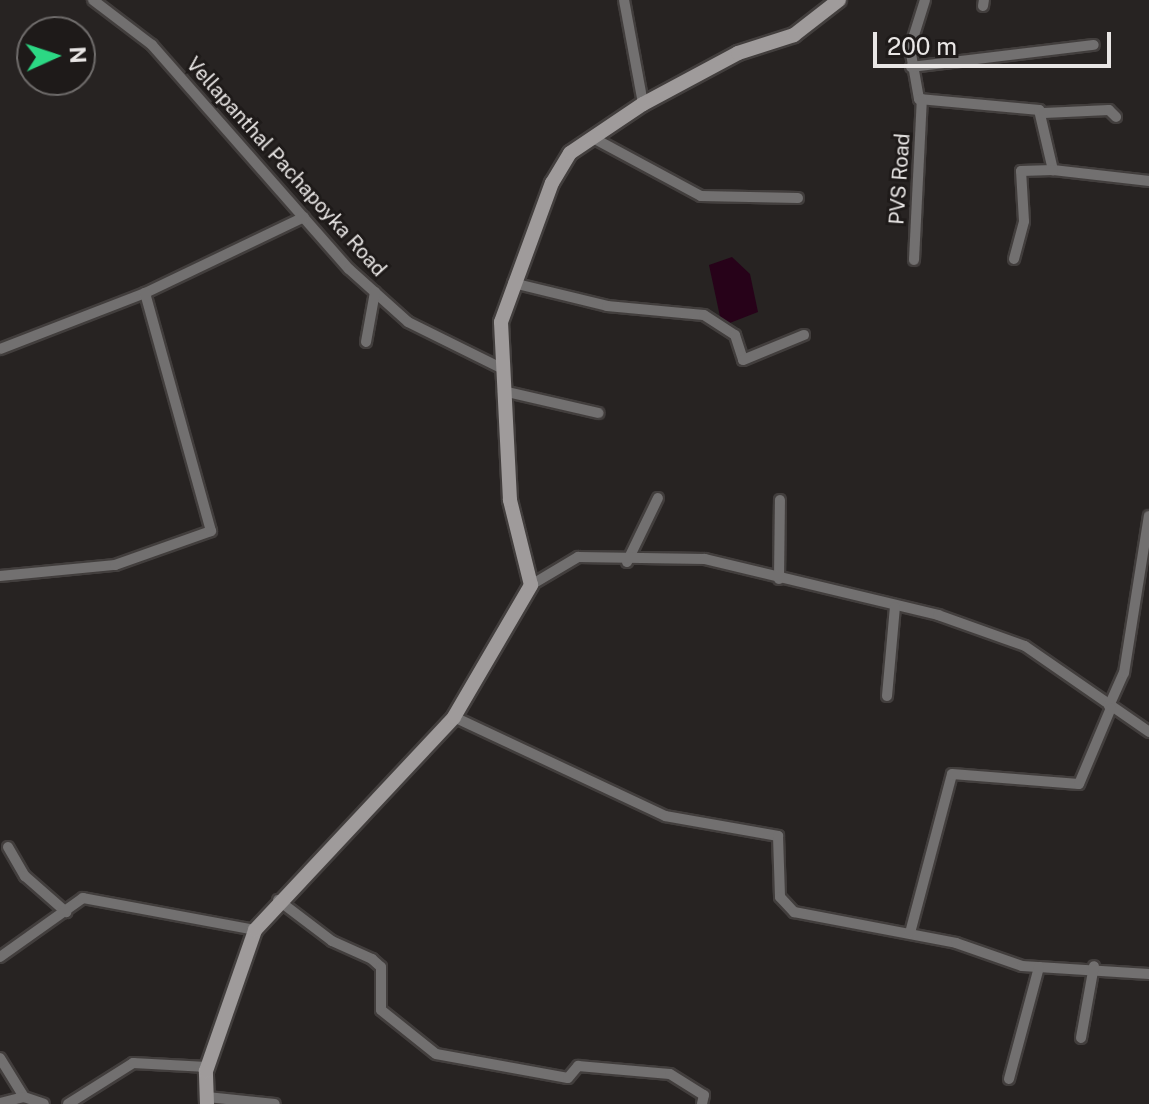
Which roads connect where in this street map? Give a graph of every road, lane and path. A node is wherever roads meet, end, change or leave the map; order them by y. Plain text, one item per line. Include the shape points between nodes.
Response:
1 (93, 0) edge
2 (624, 0) edge
3 (839, 0) edge
4 (925, 0) edge
5 (1094, 45) dead end
6 (911, 67) junction
7 (922, 99) junction
8 (643, 104) junction
9 (1044, 113) junction
10 (1116, 117) dead end
11 (595, 139) junction
12 (1053, 170) junction
13 (1149, 181) edge
14 (798, 198) dead end
15 (304, 217) junction
16 (1014, 259) dead end
17 (914, 260) dead end
18 (513, 283) junction
19 (375, 292) junction
20 (145, 293) junction
21 (804, 335) dead end
22 (366, 342) dead end
23 (0, 349) edge
24 (503, 369) junction
25 (503, 391) junction
26 (598, 413) dead end
27 (658, 498) dead end
28 (780, 500) dead end
29 (1149, 516) edge
30 (627, 562) junction
31 (0, 576) edge
32 (779, 579) junction
33 (531, 585) junction
34 (895, 607) junction
35 (887, 696) dead end
36 (1110, 707) junction
37 (454, 717) junction
38 (1149, 732) edge
39 (8, 847) dead end
40 (278, 900) junction
41 (66, 912) junction
42 (255, 930) junction
43 (910, 933) junction
44 (0, 957) edge
45 (1094, 966) junction
46 (1039, 967) junction
47 (1149, 974) edge
48 (1081, 1038) dead end
49 (0, 1058) edge
50 (207, 1067) junction
51 (1009, 1079) dead end
52 (24, 1097) junction
53 (207, 1101) edge
54 (0, 1103) edge
55 (44, 1104) edge
56 (68, 1104) edge
57 (275, 1104) edge
58 (702, 1104) edge

1 - 15 street, Vellapanthal Pachapoyka Road via 152,45
2 - 8 street
3 - 8 main road via 794,35 738,53
4 - 6 street
5 - 6 street
6 - 7 street
7 - 9 street
7 - 17 street, PVS Road
8 - 11 main road
9 - 10 street via 1109,110
9 - 12 street
11 - 14 street via 701,196
11 - 18 main road via 570,153 552,183
12 - 13 street
12 - 16 street via 1021,171 1024,221
15 - 19 street, Vellapanthal Pachapoyka Road
15 - 20 street
18 - 21 street via 607,306 704,315 735,335 743,360
18 - 24 main road via 501,322
19 - 22 street
19 - 24 street, Vellapanthal Pachapoyka Road via 408,322
20 - 23 street
20 - 31 street via 211,531 115,565
24 - 25 main road
25 - 26 street
25 - 33 main road via 510,500
27 - 30 street
28 - 32 street
29 - 36 street via 1124,673
30 - 32 street via 705,559
30 - 33 street via 561,560
32 - 34 street
33 - 37 main road
34 - 35 street
34 - 36 street via 1025,646
36 - 38 street
36 - 43 street via 1084,781 952,774
37 - 40 main road
37 - 43 street via 665,816 778,836 783,906
39 - 41 street via 25,876
40 - 42 main road
40 - 58 street via 332,941 381,967 381,1010 436,1054 568,1078 578,1066 670,1074 704,1095
41 - 42 street via 83,898 103,898
41 - 44 street
42 - 50 main road
43 - 46 street
45 - 46 street
45 - 47 street
45 - 48 street
46 - 51 street
49 - 52 street
50 - 53 main road
50 - 56 street via 133,1063
52 - 54 street
52 - 55 street
53 - 57 street

